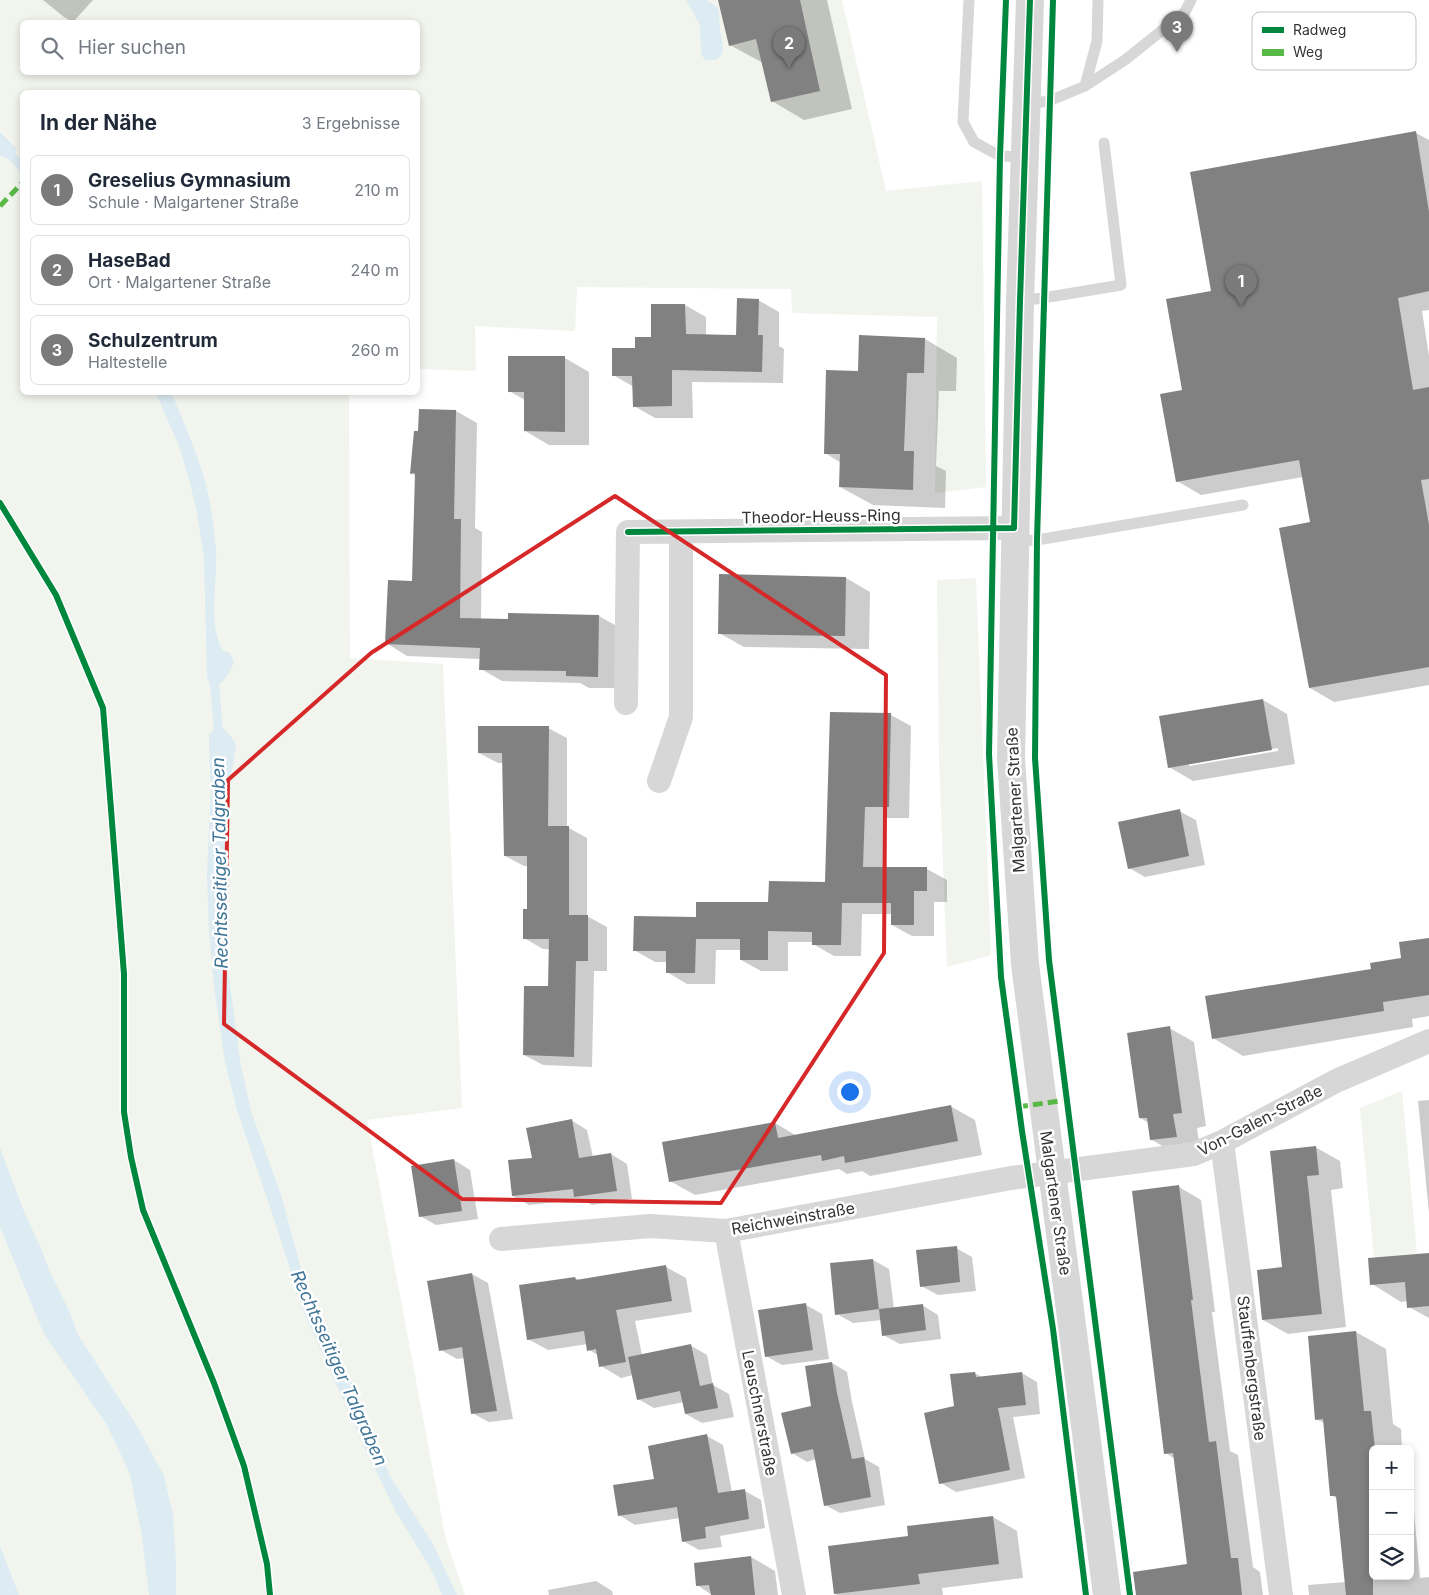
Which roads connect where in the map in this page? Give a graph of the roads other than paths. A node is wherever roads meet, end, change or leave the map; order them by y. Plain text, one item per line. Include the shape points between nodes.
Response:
1 (968, 0) edge
2 (1030, 0) edge
3 (1098, 0) edge
4 (1191, 0) edge
5 (1085, 86) junction
6 (1027, 104) junction
7 (1104, 143) dead end
8 (1024, 157) junction
9 (1020, 301) junction
10 (1243, 506) dead end
11 (681, 532) junction
12 (1014, 534) junction
13 (626, 703) dead end
14 (659, 781) dead end
15 (1429, 1041) edge
16 (1222, 1142) junction
17 (1052, 1172) junction
18 (726, 1231) junction
19 (501, 1239) dead end
20 (794, 1595) edge
21 (1107, 1595) edge
22 (1281, 1595) edge

1 - 8 lane via 963,122 974,142 1000,156
2 - 6 street, Malgartener Straße
3 - 5 lane via 1097,41
4 - 5 lane via 1185,12 1125,60
5 - 6 lane via 1050,101
6 - 8 street, Malgartener Straße
7 - 9 lane via 1121,285
8 - 9 street, Malgartener Straße
9 - 12 street, Malgartener Straße
10 - 12 lane via 1037,540
11 - 12 street, Theodor-Heuss-Ring
11 - 13 street, Theodor-Heuss-Ring via 628,532
11 - 14 street via 681,717
12 - 17 street, Malgartener Straße via 1010,759 1025,964
15 - 16 street, Von-Galen-Straße via 1336,1081
16 - 17 street, Von-Galen-Straße via 1194,1154
16 - 22 street, Stauffenbergstraße
17 - 18 street, Reichweinstraße
17 - 21 street, Malgartener Straße
18 - 19 street, Reichweinstraße via 650,1226
18 - 20 street, Leuschnerstraße

